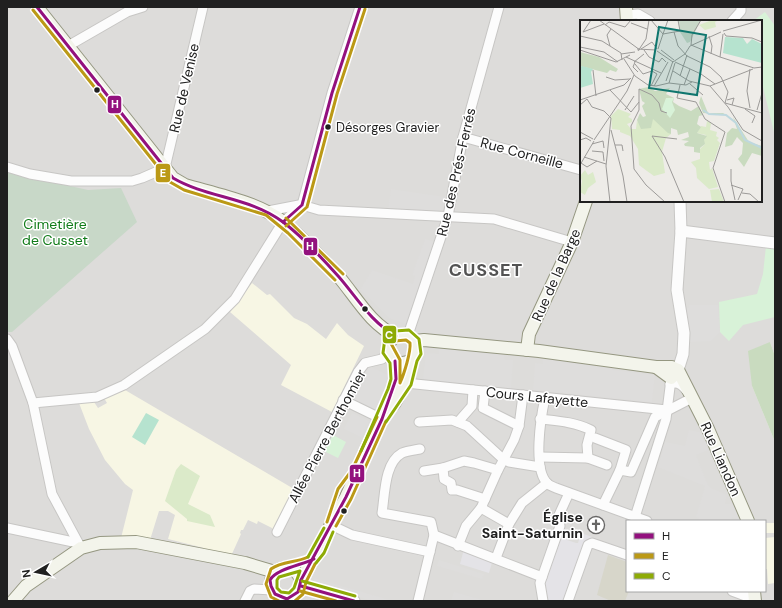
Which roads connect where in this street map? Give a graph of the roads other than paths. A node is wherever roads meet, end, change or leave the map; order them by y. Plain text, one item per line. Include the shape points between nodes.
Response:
1 (37, 7) edge
2 (143, 7) edge
3 (203, 7) edge
4 (360, 7) edge
5 (499, 7) edge
6 (741, 7) edge
7 (626, 14) edge
8 (648, 20) edge
9 (733, 20) edge
10 (68, 46) junction
11 (463, 137) junction
12 (7, 167) edge
13 (165, 168) junction
14 (580, 170) edge
15 (586, 202) edge
16 (680, 202) edge
17 (302, 205) junction
18 (268, 212) junction
19 (448, 216) junction
20 (283, 222) junction
21 (681, 231) junction
22 (572, 242) junction
23 (775, 243) edge
24 (353, 296) junction
25 (396, 336) junction
26 (7, 339) edge
27 (413, 347) junction
28 (527, 350) junction
29 (392, 355) junction
30 (673, 377) junction
31 (406, 383) junction
32 (473, 390) junction
33 (485, 391) junction
34 (523, 395) junction
35 (545, 398) junction
36 (692, 398) junction
37 (343, 400) junction
38 (34, 404) junction
39 (667, 410) junction
40 (382, 419) junction
41 (540, 419) junction
42 (419, 422) dead end
43 (458, 422) junction
44 (519, 426) junction
45 (595, 438) dead end
46 (420, 449) dead end
47 (540, 457) junction
48 (588, 458) junction
49 (503, 459) junction
50 (607, 465) dead end
51 (540, 467) junction
52 (443, 468) junction
53 (498, 470) junction
54 (620, 470) junction
55 (424, 471) dead end
56 (547, 483) junction
57 (569, 493) junction
58 (483, 503) junction
59 (603, 505) junction
60 (635, 517) junction
61 (644, 520) edge
62 (748, 520) edge
63 (509, 524) junction
64 (331, 525) junction
65 (7, 528) edge
66 (277, 532) dead end
67 (434, 535) junction
68 (79, 546) junction
69 (458, 546) junction
70 (430, 552) junction
71 (626, 555) edge
72 (496, 558) junction
73 (314, 559) junction
74 (290, 568) junction
75 (275, 572) junction
76 (542, 577) junction
77 (301, 583) junction
78 (735, 592) edge
79 (754, 596) edge
80 (282, 597) edge
81 (13, 601) edge
82 (245, 601) edge
83 (354, 601) edge
84 (418, 601) edge
85 (543, 601) edge
86 (568, 601) edge

1 - 10 main road
2 - 10 street via 127,12
3 - 13 street, Rue de Venise
4 - 17 street via 332,93
5 - 11 street, Rue des Prés-Ferrés
6 - 9 street
7 - 8 street via 638,14
10 - 13 main road
11 - 14 street, Rue Corneille
11 - 19 street, Rue des Prés-Ferrés
12 - 13 street via 71,181 132,181
13 - 18 main road via 173,178 185,185
15 - 22 main road, Rue de la Barge
16 - 21 street
17 - 18 street
17 - 19 street via 319,210
17 - 20 street
18 - 20 main road
19 - 22 street via 494,219
19 - 27 street, Rue des Prés-Ferrés
20 - 24 main road via 339,277
20 - 38 street via 235,298 205,329 124,385 97,397
21 - 23 street
21 - 30 street via 677,290 684,333 683,354
22 - 28 main road, Rue de la Barge via 529,334
24 - 25 main road via 385,331
24 - 29 main road
25 - 27 main road
25 - 29 main road via 390,340
26 - 38 street
27 - 28 main road via 437,341
27 - 29 main road via 402,363
27 - 31 main road
28 - 30 main road via 656,367
29 - 31 street
29 - 37 street, Allée Pierre Berthomier via 365,363
29 - 40 main road via 396,379
30 - 36 main road, Rue Liandon
30 - 39 street
31 - 32 street, Cours Lafayette
31 - 40 main road
32 - 33 street, Cours Lafayette
32 - 43 street via 472,406
33 - 34 street, Cours Lafayette
33 - 44 street via 483,408
34 - 35 street, Cours Lafayette
34 - 44 street
35 - 39 street, Cours Lafayette
35 - 41 street
36 - 39 street
36 - 62 main road, Rue Liandon
37 - 40 street
37 - 66 street, Allée Pierre Berthomier
38 - 68 street via 52,494
39 - 54 street via 656,417 631,472
39 - 60 street
40 - 64 main road via 356,473 343,491
41 - 47 street
41 - 48 street via 566,422 591,430 587,445
42 - 43 street
43 - 49 street via 467,426
44 - 49 street
45 - 54 street via 626,450
46 - 67 street via 402,453 389,468 382,512 431,522
47 - 48 street
47 - 51 street
48 - 50 street
49 - 51 street
49 - 53 street
51 - 56 street
52 - 53 street via 474,462
52 - 55 street
52 - 58 street via 444,479 450,483 452,490
53 - 58 street
54 - 59 street
56 - 57 street
56 - 63 street via 522,503
57 - 59 street
57 - 76 street via 558,517 560,526
58 - 63 street
58 - 69 street via 466,526
59 - 60 street
60 - 61 street
63 - 72 street
64 - 70 street via 352,535
64 - 73 main road
65 - 68 street
67 - 69 street
67 - 70 street
68 - 75 main road via 136,542 244,563
68 - 81 main road via 26,586
69 - 72 street
70 - 84 street
71 - 86 street via 592,543 588,545
72 - 76 street
73 - 74 main road
73 - 77 main road
74 - 75 main road
74 - 77 main road via 299,575
75 - 80 main road via 272,578
76 - 85 street via 540,583
77 - 80 main road via 296,596
77 - 83 street
78 - 79 street via 748,597
80 - 82 street via 254,589

